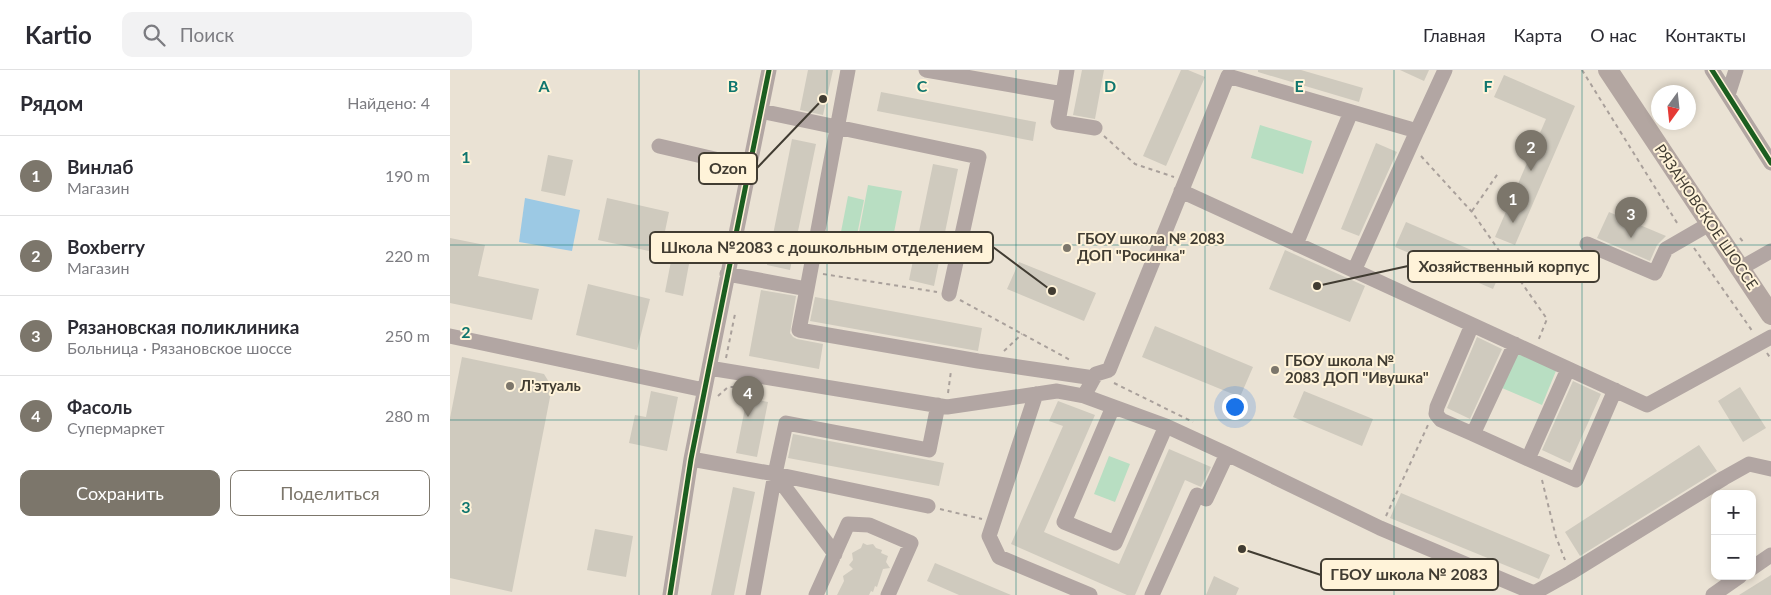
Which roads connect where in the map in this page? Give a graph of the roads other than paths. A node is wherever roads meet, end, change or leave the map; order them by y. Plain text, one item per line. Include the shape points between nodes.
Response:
1 (769, 70) edge
2 (848, 70) edge
3 (926, 70) edge
4 (1067, 70) edge
5 (1445, 70) edge
6 (1608, 70) edge
7 (1712, 70) edge
8 (1736, 70) edge
9 (1063, 94) junction
10 (1728, 95) junction
11 (761, 112) junction
12 (1351, 112) junction
13 (838, 128) junction
14 (1095, 128) road end
15 (1414, 138) junction
16 (659, 146) dead end
17 (1771, 163) edge
18 (749, 167) junction
19 (1183, 186) junction
20 (1711, 223) junction
21 (1296, 244) junction
22 (1587, 244) dead end
23 (1771, 251) edge
24 (1741, 268) junction
25 (1354, 270) junction
26 (727, 274) junction
27 (807, 289) junction
28 (950, 294) road end
29 (1771, 315) edge
30 (1472, 325) junction
31 (450, 336) edge
32 (1766, 340) edge
33 (1515, 344) junction
34 (708, 368) junction
35 (1568, 369) junction
36 (1095, 376) junction
37 (1615, 390) junction
38 (711, 394) junction
39 (1036, 394) junction
40 (1084, 396) junction
41 (942, 406) junction
42 (1112, 407) junction
43 (1166, 426) junction
44 (1473, 434) junction
45 (1227, 454) junction
46 (691, 459) junction
47 (1533, 462) junction
48 (1771, 470) edge
49 (775, 474) junction
50 (928, 506) road end
51 (836, 554) junction
52 (1771, 555) edge
53 (1756, 565) edge
54 (1734, 580) edge
55 (670, 595) edge
56 (753, 595) edge
57 (816, 595) edge
58 (888, 595) edge
59 (1090, 595) edge
60 (1152, 595) edge
61 (1713, 595) edge

1 - 11 street
2 - 13 street
3 - 9 street
4 - 9 street
5 - 15 street
6 - 20 main road, РЯЗАНОВСКОЕ ШОССЕ
7 - 10 street
8 - 10 street
9 - 14 street via 1058,122
10 - 17 street
11 - 13 street
11 - 18 street
12 - 15 street
12 - 19 street via 1228,76
12 - 21 street
13 - 27 street
13 - 28 street via 979,157
15 - 25 street
16 - 18 street
18 - 26 street
19 - 21 street
19 - 36 street via 1109,370
20 - 22 street via 1666,249 1655,273
20 - 24 main road, РЯЗАНОВСКОЕ ШОССЕ
21 - 25 street
23 - 24 street
24 - 29 main road, РЯЗАНОВСКОЕ ШОССЕ
25 - 30 street
26 - 27 street
26 - 34 street
27 - 36 street via 799,330 978,361
30 - 33 street
30 - 44 street via 1436,407 1436,414 1441,420
31 - 38 street
32 - 37 street via 1647,405
33 - 35 street
33 - 44 street
34 - 38 street
34 - 41 street
35 - 37 street
35 - 47 street
36 - 40 street
37 - 47 street via 1576,480
38 - 46 street
39 - 40 street via 1058,391
39 - 41 street
39 - 59 street via 989,536 999,558
40 - 42 street
41 - 49 street via 929,450 786,423
42 - 43 street
42 - 43 street via 1064,522 1115,543
43 - 45 street
44 - 47 street
45 - 48 street via 1380,528 1534,593 1749,464
45 - 60 street via 1206,500 1197,495
46 - 49 street
46 - 55 street
49 - 50 street
49 - 51 street
49 - 56 street
51 - 57 street
51 - 58 street via 848,524 870,525 911,543
52 - 53 street
54 - 61 street

